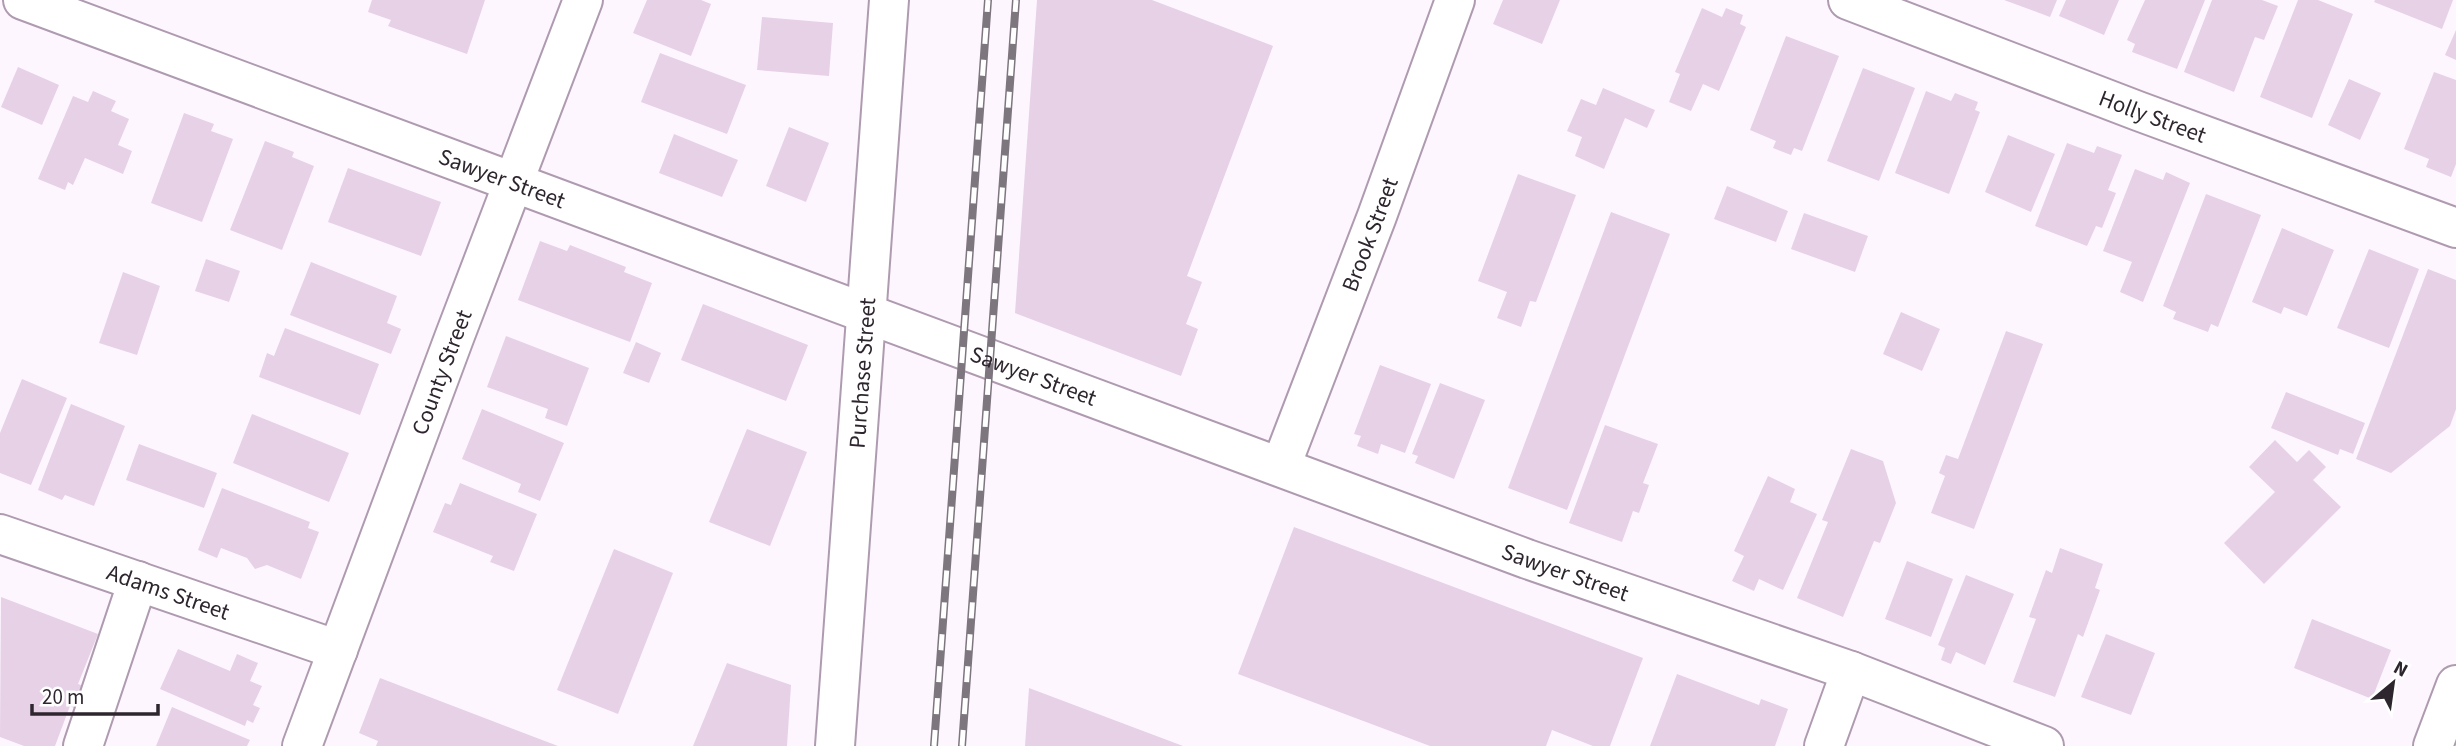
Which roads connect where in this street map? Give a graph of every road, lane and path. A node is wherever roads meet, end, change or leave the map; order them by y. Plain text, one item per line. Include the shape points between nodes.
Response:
1 (23, 0) edge
2 (583, 0) edge
3 (889, 0) edge
4 (1455, 0) edge
5 (1849, 0) edge
6 (513, 181) junction
7 (2456, 228) edge
8 (867, 314) junction
9 (1281, 466) junction
10 (0, 534) edge
11 (138, 581) junction
12 (338, 650) junction
13 (1851, 671) junction
14 (2456, 685) edge
15 (83, 746) edge
16 (302, 746) edge
17 (835, 746) edge
18 (1824, 746) edge
19 (2044, 746) edge
20 (2433, 746) edge

1 - 6 street, Sawyer Street
2 - 6 street, County Street
3 - 8 street, Purchase Street
4 - 9 street, Brook Street
5 - 7 street, Holly Street
6 - 8 street, Sawyer Street
6 - 12 street, County Street
8 - 9 street, Sawyer Street
8 - 17 street, Purchase Street
9 - 13 street, Sawyer Street via 1527,559
10 - 11 street, Adams Street
11 - 12 street, Adams Street
11 - 15 street
12 - 16 street, County Street
13 - 18 street
13 - 19 street, Sawyer Street
14 - 20 street

